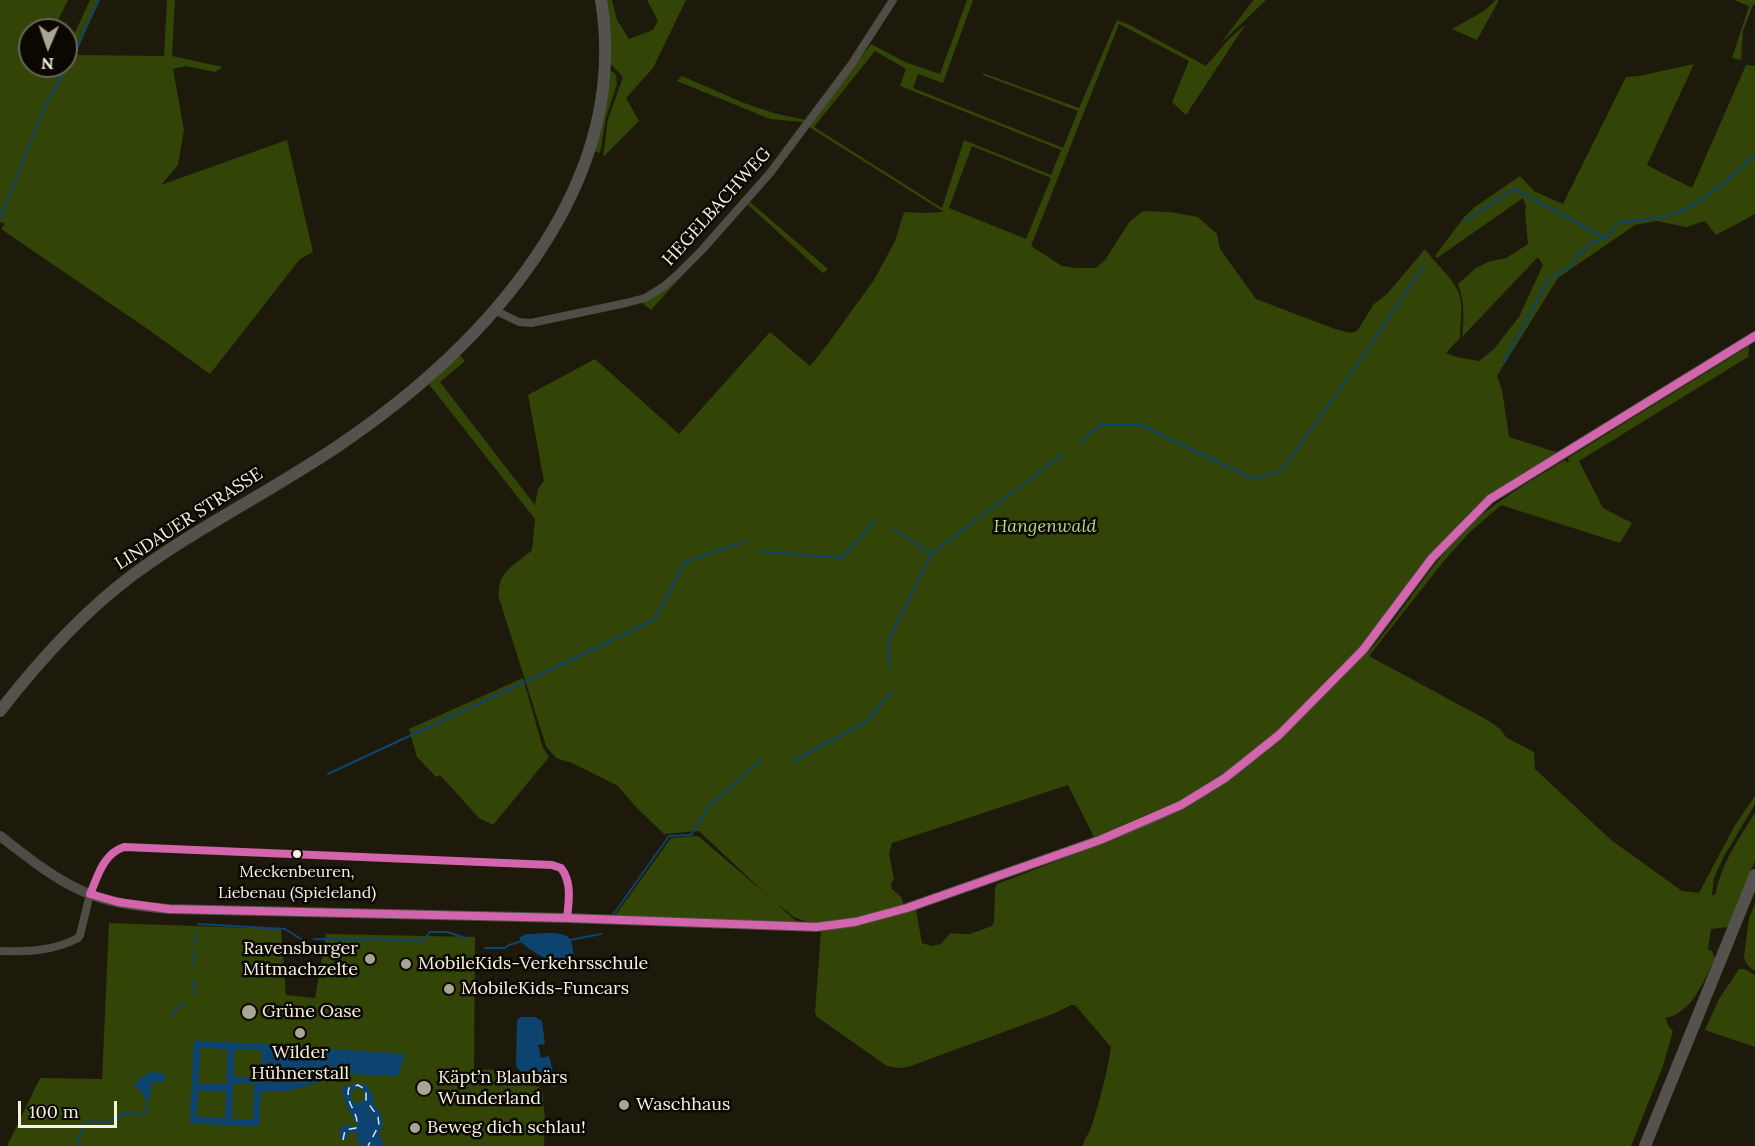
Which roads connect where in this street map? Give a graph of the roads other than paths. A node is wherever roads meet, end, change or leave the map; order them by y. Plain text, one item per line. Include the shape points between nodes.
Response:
1 (601, 0) edge
2 (893, 0) edge
3 (495, 310) junction
4 (1755, 336) edge
5 (0, 711) edge
6 (0, 836) edge
7 (1755, 875) edge
8 (90, 894) junction
9 (0, 951) edge
10 (1646, 1146) edge

1 - 3 main road, LINDAUER STRASSE via 605,75 589,153 553,230
2 - 3 street, HEGELBACHWEG via 851,65 770,173 702,250 663,287 645,298 531,323 519,322
3 - 5 main road, LINDAUER STRASSE via 438,368 393,406 321,457 178,543 121,584 64,636
4 - 8 street via 1490,499 1432,558 1363,650 1279,735 1225,778 1181,805 1100,840 907,908 855,922 816,927 170,909
6 - 8 street via 42,867
7 - 10 main road
8 - 9 street via 78,938 31,952

